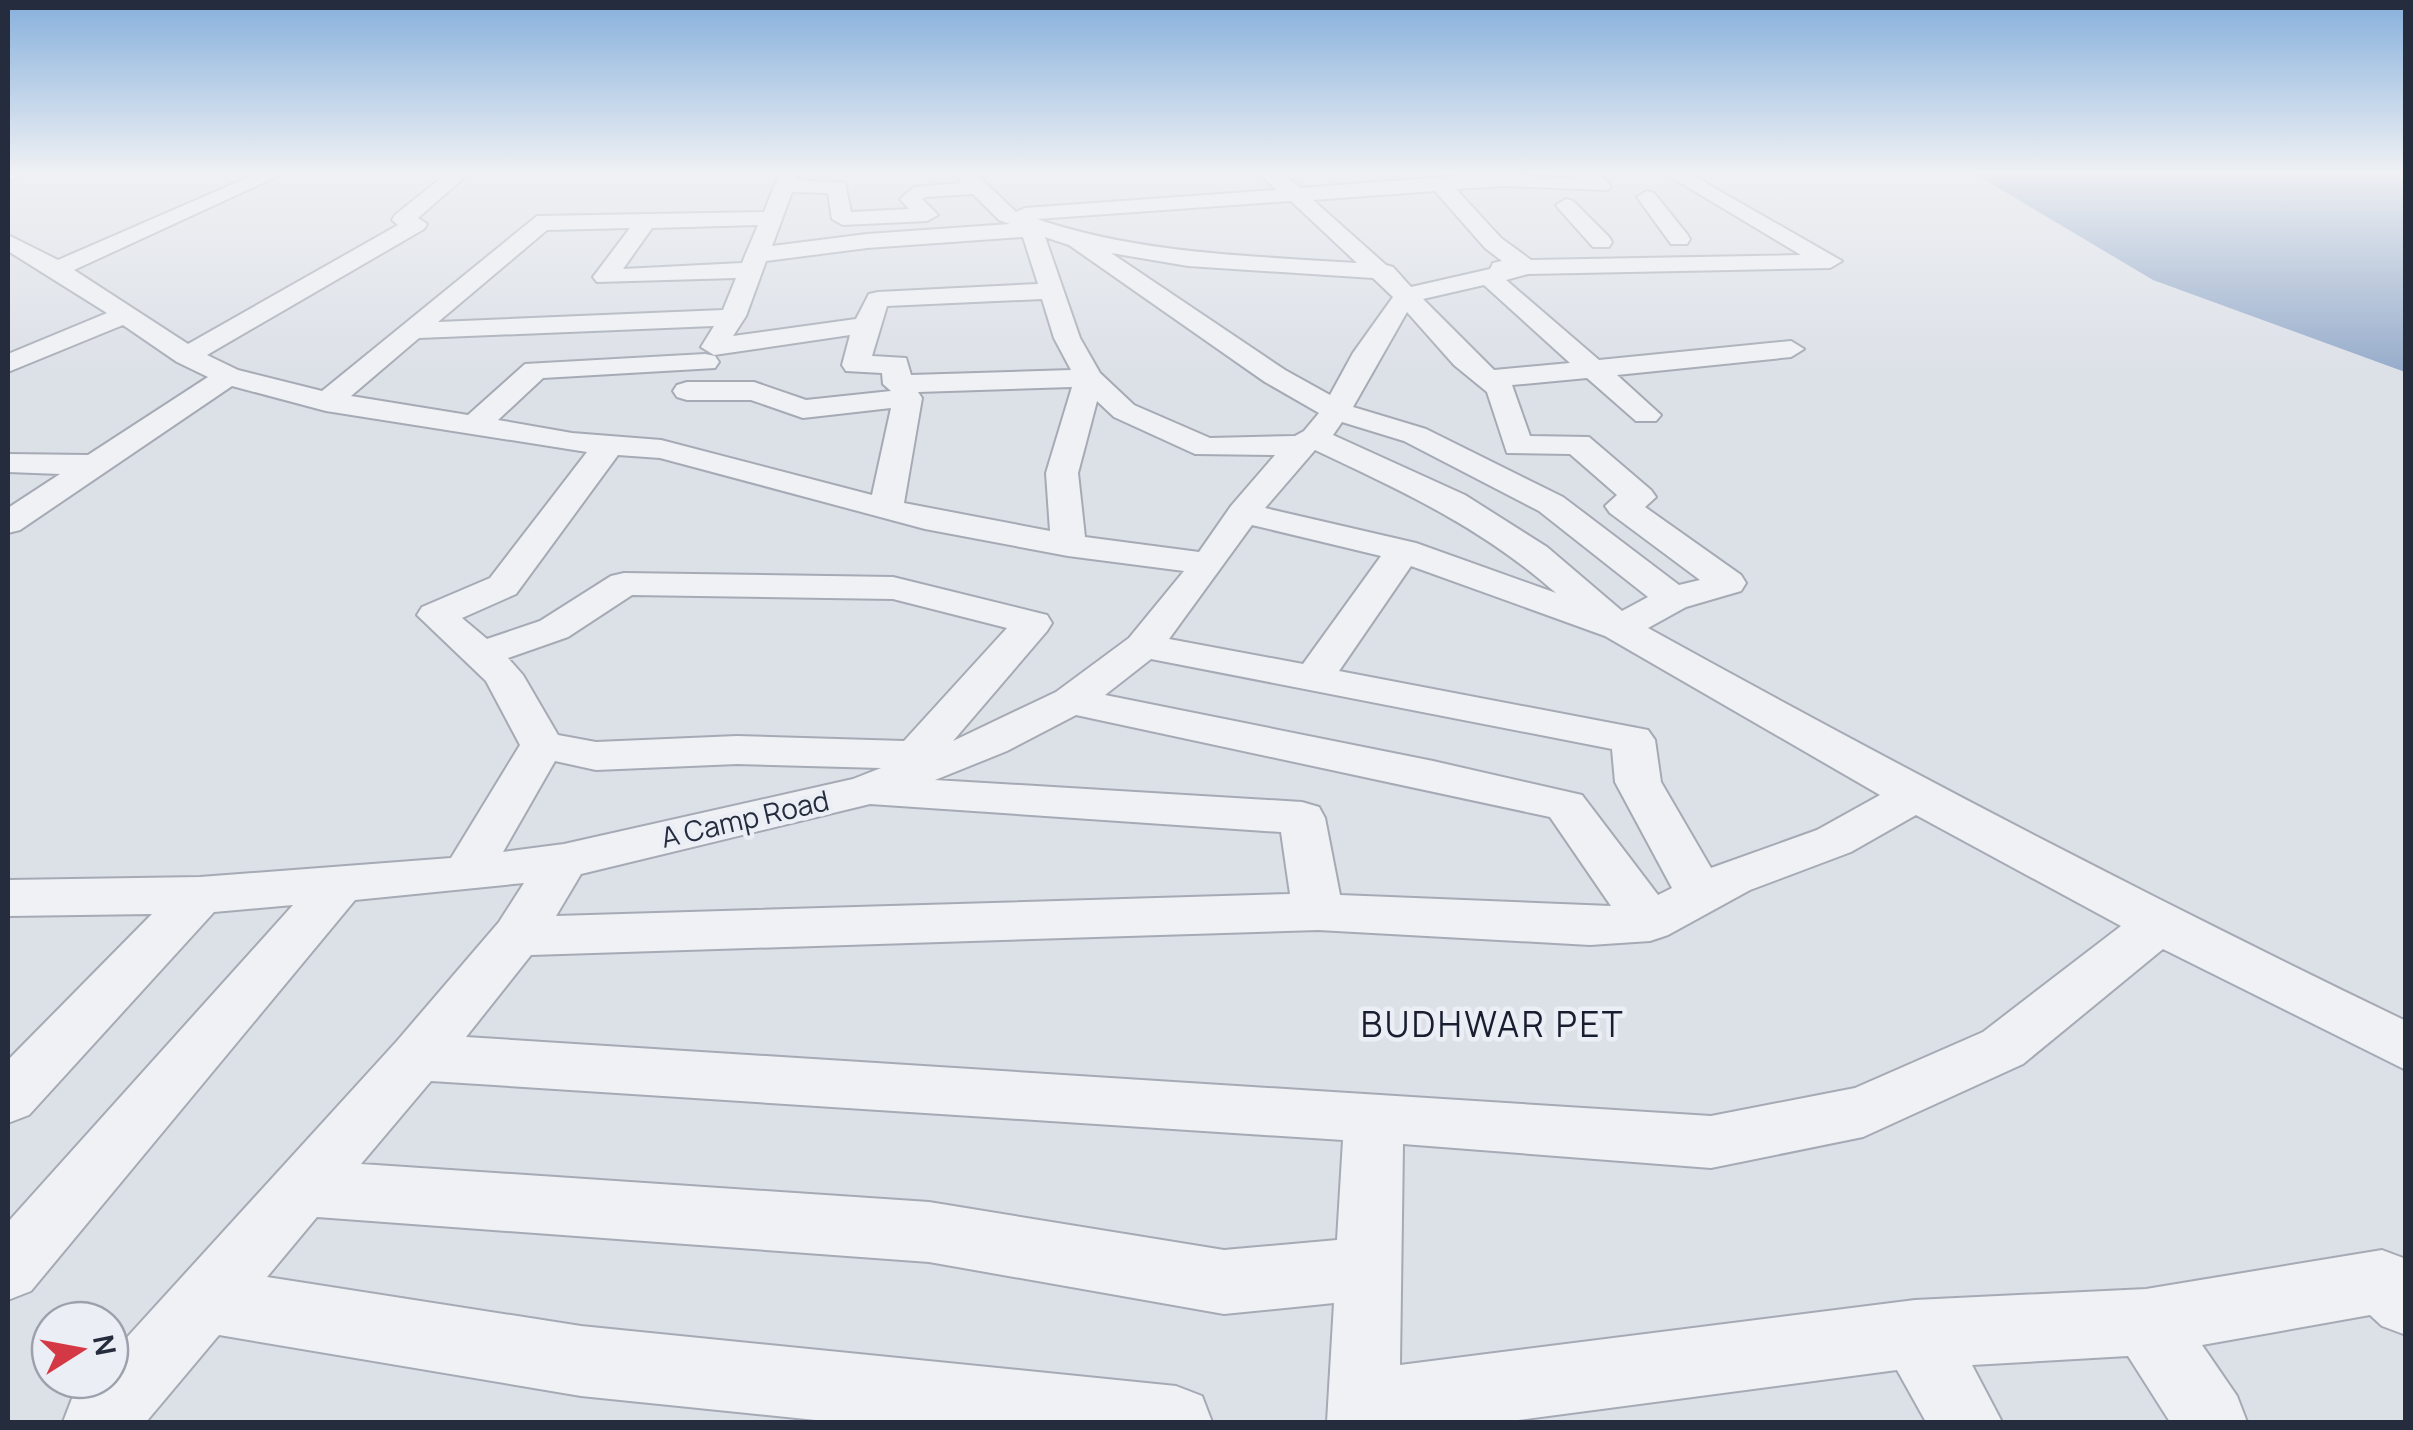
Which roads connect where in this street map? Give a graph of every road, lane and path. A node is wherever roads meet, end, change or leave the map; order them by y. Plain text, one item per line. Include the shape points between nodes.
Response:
1 (122, 241) edge
2 (387, 241) edge
3 (520, 241) edge
4 (632, 241) edge
5 (764, 241) edge
6 (867, 241) junction
7 (871, 241) edge
8 (1039, 241) edge
9 (1079, 241) edge
10 (1082, 241) edge
11 (1344, 241) edge
12 (1491, 241) edge
13 (1794, 241) edge
14 (8, 242) edge
15 (1526, 255) junction
16 (755, 263) junction
17 (1041, 264) junction
18 (1013, 266) dead end
19 (58, 269) junction
20 (866, 272) dead end
21 (1376, 272) junction
22 (1488, 276) junction
23 (1054, 291) junction
24 (1406, 296) junction
25 (125, 315) junction
26 (733, 316) junction
27 (866, 325) junction
28 (408, 331) junction
29 (1792, 349) dead end
30 (709, 355) junction
31 (188, 356) junction
32 (8, 364) edge
33 (1596, 371) junction
34 (228, 376) junction
35 (1090, 378) junction
36 (1488, 379) junction
37 (687, 391) junction
38 (326, 402) junction
39 (1646, 415) dead end
40 (472, 427) junction
41 (1317, 431) junction
42 (610, 444) junction
43 (662, 449) junction
44 (8, 463) edge
45 (94, 465) junction
46 (886, 509) junction
47 (1243, 513) junction
48 (8, 524) edge
49 (1068, 545) junction
50 (1403, 551) junction
51 (1209, 564) junction
52 (1673, 599) junction
53 (1619, 628) junction
54 (1143, 646) junction
55 (480, 655) junction
56 (1314, 678) junction
57 (1070, 701) junction
58 (542, 744) junction
59 (946, 756) junction
60 (865, 791) junction
61 (1915, 794) junction
62 (564, 861) junction
63 (466, 874) junction
64 (341, 884) junction
65 (200, 895) junction
66 (1701, 895) junction
67 (8, 898) edge
68 (1318, 912) junction
69 (1650, 922) junction
70 (2159, 924) junction
71 (516, 936) junction
72 (2406, 1047) edge
73 (417, 1057) junction
74 (8, 1098) edge
75 (1374, 1117) junction
76 (304, 1188) junction
77 (1369, 1268) junction
78 (8, 1269) edge
79 (206, 1300) junction
80 (2406, 1303) edge
81 (2146, 1322) junction
82 (1916, 1334) junction
83 (1364, 1414) edge
84 (99, 1422) edge
85 (1176, 1422) edge
86 (1966, 1422) edge
87 (2212, 1422) edge

1 - 19 street
2 - 31 street
3 - 28 street
4 - 16 street via 606,277
5 - 16 street
6 - 7 street
6 - 16 street
6 - 20 street
8 - 17 street
9 - 41 street via 1275,376
10 - 21 street via 1188,258
11 - 21 street
12 - 15 street
13 - 15 street via 1830,261
14 - 19 street
15 - 21 street
15 - 22 street
16 - 26 street
17 - 18 street
17 - 23 street
19 - 25 street
21 - 24 street
22 - 24 street
22 - 33 street
23 - 27 street via 878,299
23 - 35 street via 1068,338
24 - 36 street
24 - 41 street, A Camp Road
25 - 31 street
25 - 32 street
26 - 28 street
26 - 30 street
27 - 30 street
27 - 35 street via 856,365 896,364 897,384
28 - 38 street
29 - 33 street
30 - 37 street
30 - 40 street via 535,370
31 - 34 street
33 - 36 street
33 - 39 street
34 - 38 street
34 - 45 street
35 - 41 street via 1124,411 1206,448
35 - 49 street via 1062,472
36 - 52 street via 1500,388 1518,446 1578,444 1639,497 1622,506 1728,584
37 - 43 street
37 - 46 street via 754,391 803,409 908,398
38 - 40 street
40 - 42 street
41 - 47 street, A Camp Road
41 - 52 street via 1415,435 1552,504
41 - 53 street via 1453,502 1534,556
42 - 43 street
42 - 55 street via 503,586 436,615
43 - 46 street
44 - 45 street
45 - 48 street
46 - 49 street
47 - 50 street
47 - 51 street, A Camp Road
49 - 51 street
50 - 53 street
50 - 56 street
51 - 54 street, A Camp Road
52 - 53 street
53 - 61 street
54 - 56 street
54 - 57 street, A Camp Road
55 - 58 street via 502,675
55 - 59 street via 554,629 624,584 893,588 1033,624 925,743
56 - 66 street via 1633,740 1638,782
57 - 59 street, A Camp Road
57 - 69 street via 1566,806
58 - 59 street via 596,756 737,750
58 - 63 street
59 - 60 street, A Camp Road
60 - 62 street, A Camp Road
60 - 68 street via 1302,818
61 - 66 street via 1834,841
61 - 70 street
62 - 63 street, A Camp Road
62 - 71 street
63 - 64 street, A Camp Road
64 - 65 street, A Camp Road
64 - 78 street
65 - 67 street, A Camp Road
65 - 74 street
66 - 69 street
68 - 69 street via 1590,926
68 - 71 street
70 - 72 street
70 - 75 street via 2003,1048 1862,1112 1711,1142
71 - 73 street
73 - 75 street
73 - 76 street
75 - 77 street
76 - 77 street via 929,1232 1224,1282
76 - 79 street
77 - 83 street
79 - 84 street
79 - 85 street via 582,1361
80 - 81 street via 2382,1281
81 - 82 street
81 - 87 street
82 - 83 street
82 - 86 street

